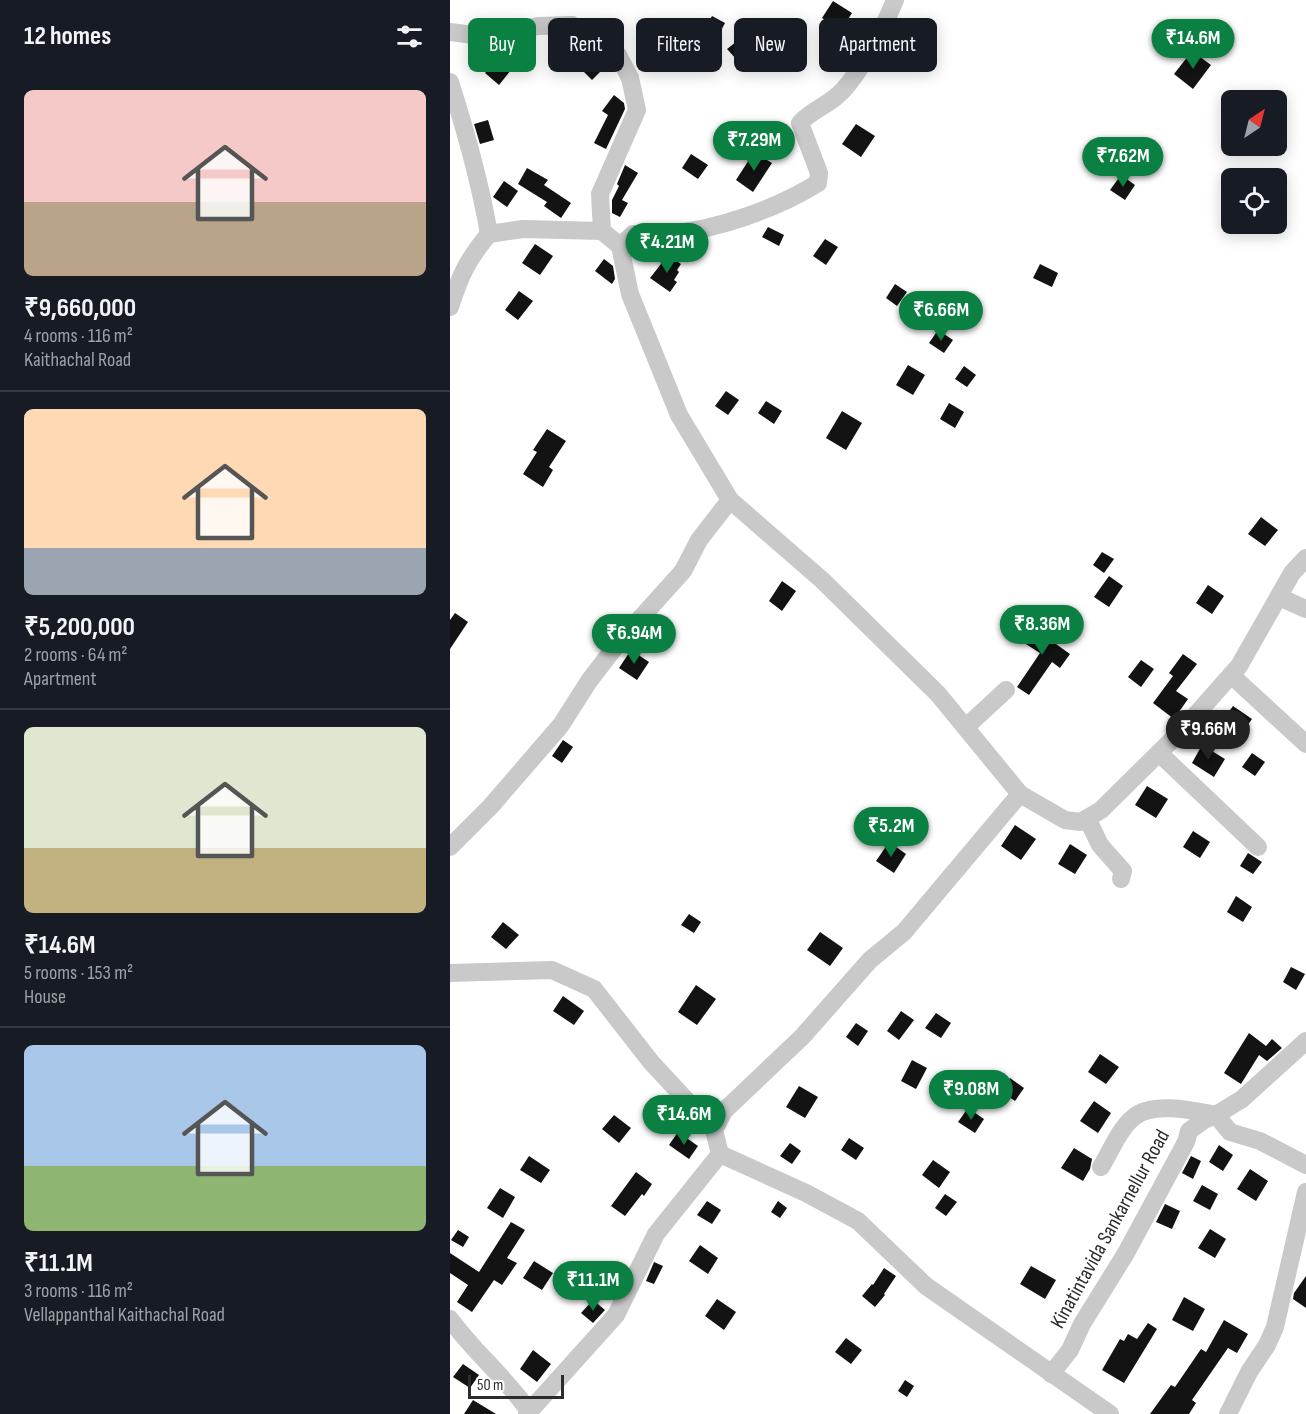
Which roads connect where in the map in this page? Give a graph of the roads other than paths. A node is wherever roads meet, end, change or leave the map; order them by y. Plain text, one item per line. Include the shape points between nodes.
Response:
1 (895, 0) edge
2 (450, 32) edge
3 (450, 82) edge
4 (602, 231) junction
5 (489, 234) junction
6 (620, 246) junction
7 (450, 307) edge
8 (730, 500) junction
9 (1306, 558) edge
10 (1279, 597) junction
11 (1306, 609) edge
12 (1231, 675) junction
13 (1006, 690) dead end
14 (966, 728) junction
15 (1306, 744) edge
16 (1159, 753) junction
17 (1020, 794) junction
18 (1087, 818) junction
19 (450, 847) edge
20 (1258, 847) dead end
21 (1122, 879) dead end
22 (450, 972) edge
23 (1306, 1041) edge
24 (1216, 1115) junction
25 (714, 1130) junction
26 (720, 1154) junction
27 (1306, 1165) edge
28 (1101, 1167) dead end
29 (1306, 1192) edge
30 (450, 1319) edge
31 (1051, 1374) junction
32 (528, 1412) edge
33 (1110, 1414) edge
34 (1228, 1414) edge

1 - 6 street via 854,77 837,96 800,123 819,173 818,183 719,226 670,234 633,234
2 - 4 street via 489,37 538,26 572,25 618,55 630,78 637,110 600,194
3 - 5 street via 474,162
4 - 5 street via 523,229
4 - 6 street
5 - 7 street via 460,276
6 - 8 street via 630,294 679,415
8 - 14 street via 822,580 938,694
8 - 19 street via 699,540 683,571 589,681 561,726
9 - 10 street
10 - 11 street
10 - 12 street
12 - 15 street
12 - 16 street
13 - 14 street
14 - 17 street
16 - 18 street via 1101,810
16 - 20 street
17 - 18 street via 1065,820 1081,822
17 - 25 street via 904,932 870,960 802,1036 724,1111
18 - 21 street via 1100,845 1123,871
22 - 25 street via 552,970 594,989 651,1062
23 - 24 street via 1242,1099
24 - 27 street via 1230,1132 1260,1140
24 - 28 street, Kinatintavida Sankarnellur Road via 1174,1108 1136,1115
24 - 31 street, Kinatintavida Sankarnellur Road via 1189,1131 1126,1253 1070,1350
25 - 26 street
26 - 31 street via 858,1221 926,1286
26 - 32 street via 656,1234 616,1315
29 - 34 street via 1275,1327
30 - 32 street via 507,1381
31 - 33 street

